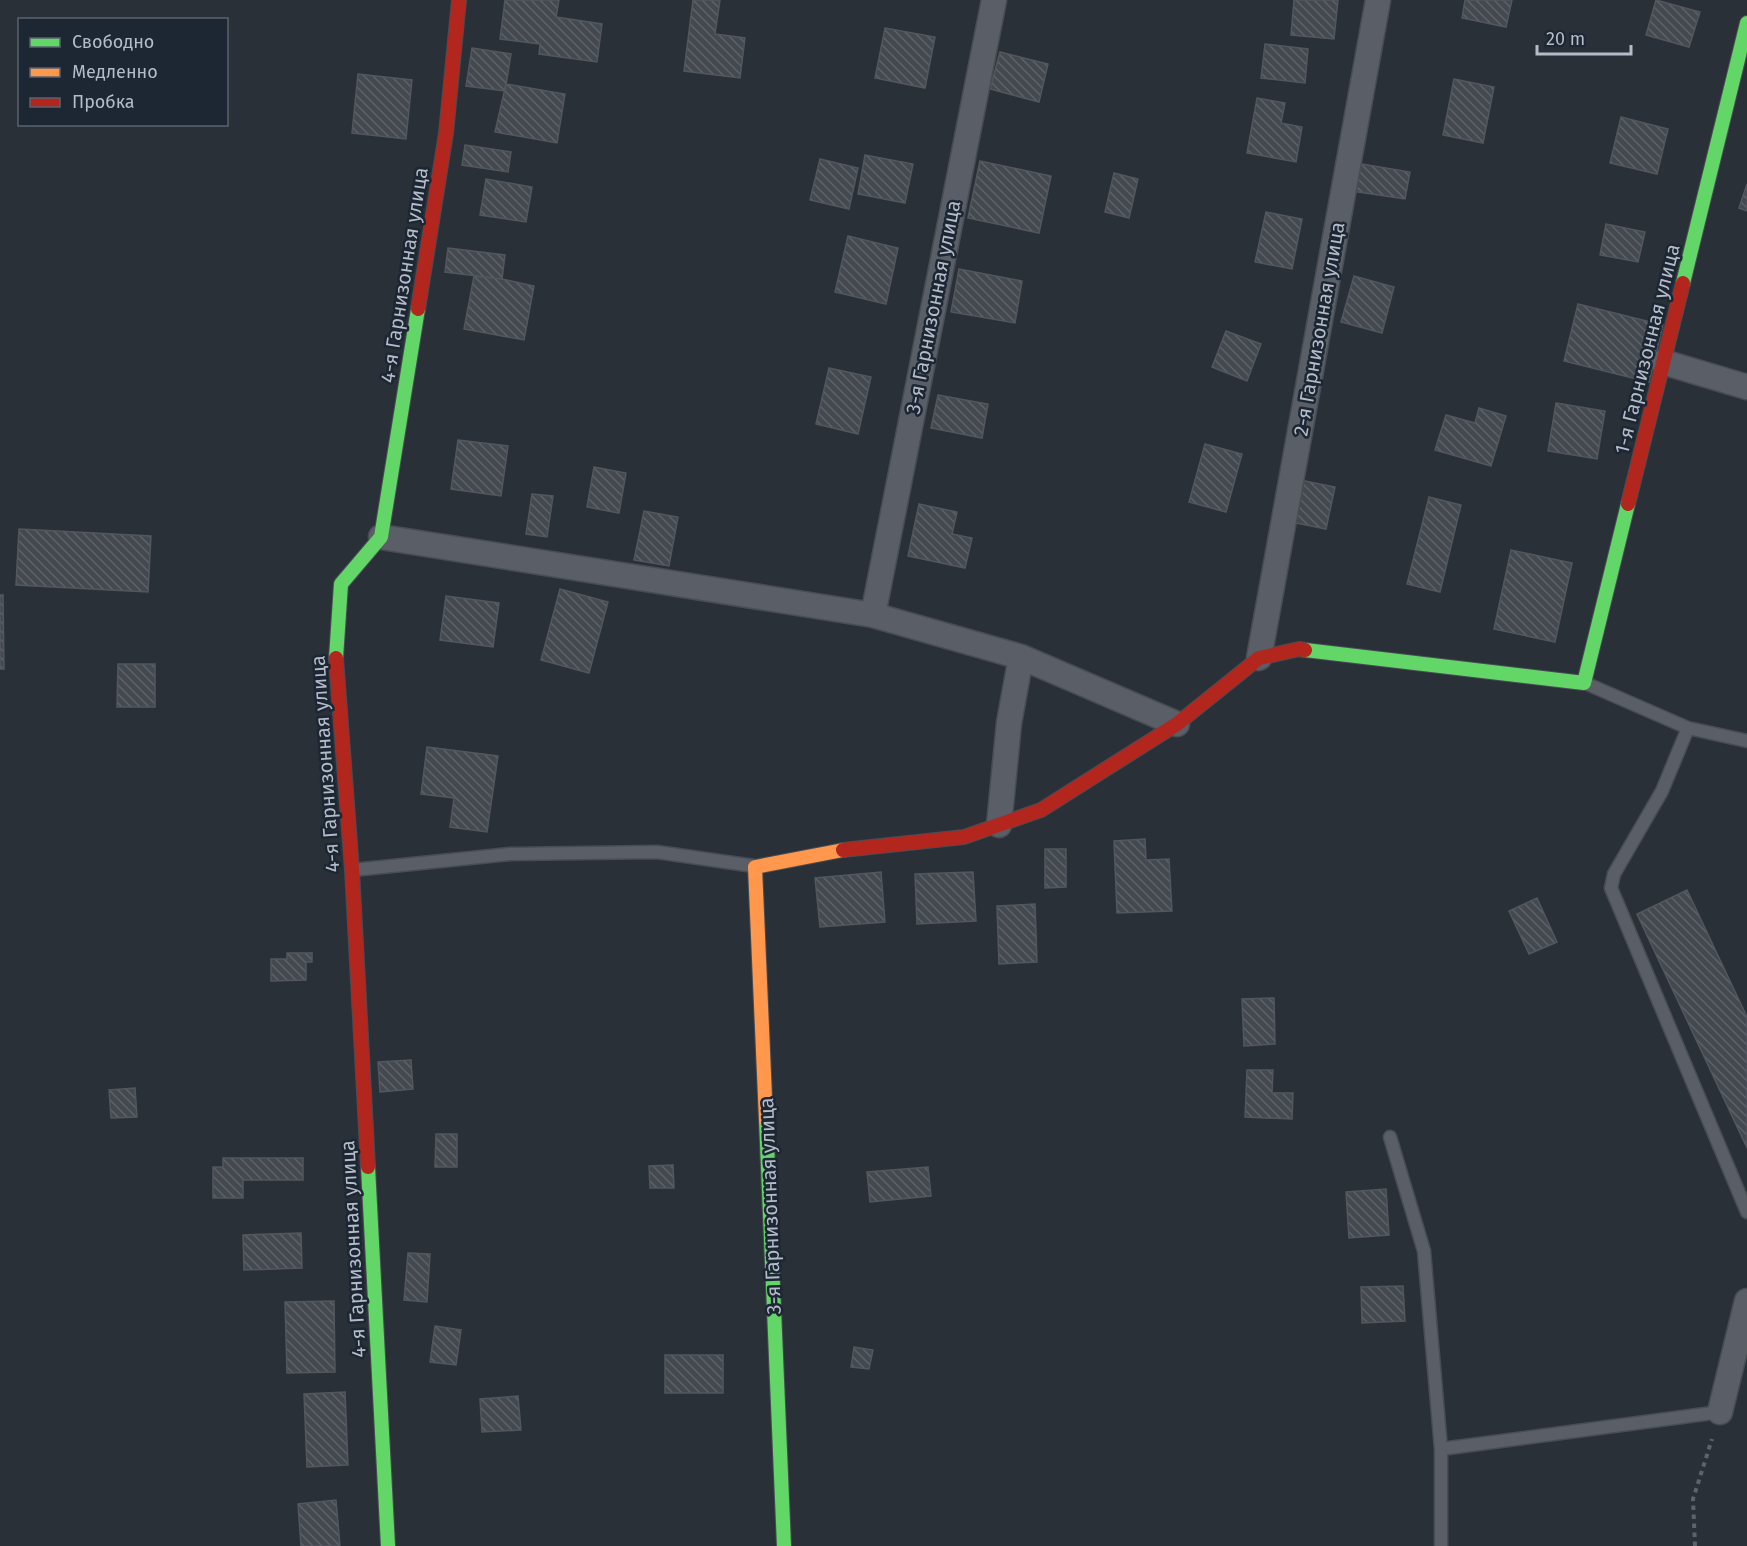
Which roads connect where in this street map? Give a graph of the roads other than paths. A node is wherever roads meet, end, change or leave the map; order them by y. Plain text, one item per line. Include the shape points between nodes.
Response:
1 (459, 0) edge
2 (994, 0) edge
3 (1378, 0) edge
4 (1747, 23) edge
5 (1664, 362) junction
6 (1747, 387) edge
7 (381, 537) junction
8 (873, 615) junction
9 (1021, 657) junction
10 (1259, 658) junction
11 (1584, 683) junction
12 (1177, 724) junction
13 (1688, 728) junction
14 (1747, 741) edge
15 (999, 825) junction
16 (755, 867) junction
17 (352, 870) junction
18 (1390, 1137) dead end
19 (1747, 1212) edge
20 (1747, 1301) edge
21 (1720, 1412) joint
22 (1441, 1449) junction
23 (388, 1546) edge
24 (784, 1546) edge
25 (1441, 1546) edge

1 - 7 street, 4-я Гарнизонная улица via 446,133
2 - 8 street, 3-я Гарнизонная улица
3 - 10 street, 2-я Гарнизонная улица
4 - 5 street, 1-я Гарнизонная улица
5 - 6 street
5 - 11 street, 1-я Гарнизонная улица
7 - 8 street
7 - 17 street, 4-я Гарнизонная улица via 341,584 336,658
8 - 9 street
9 - 12 street
9 - 15 street via 1009,723
10 - 11 street via 1299,649
10 - 12 street
11 - 13 lane
12 - 15 street via 1041,810
13 - 14 lane
13 - 19 lane via 1662,791 1614,873 1611,888
15 - 16 street via 964,837 855,848
16 - 17 lane via 657,852 510,854
16 - 24 street, 3-я Гарнизонная улица
17 - 23 street, 4-я Гарнизонная улица
18 - 22 lane via 1424,1251
20 - 21 street
21 - 22 lane
22 - 25 lane

